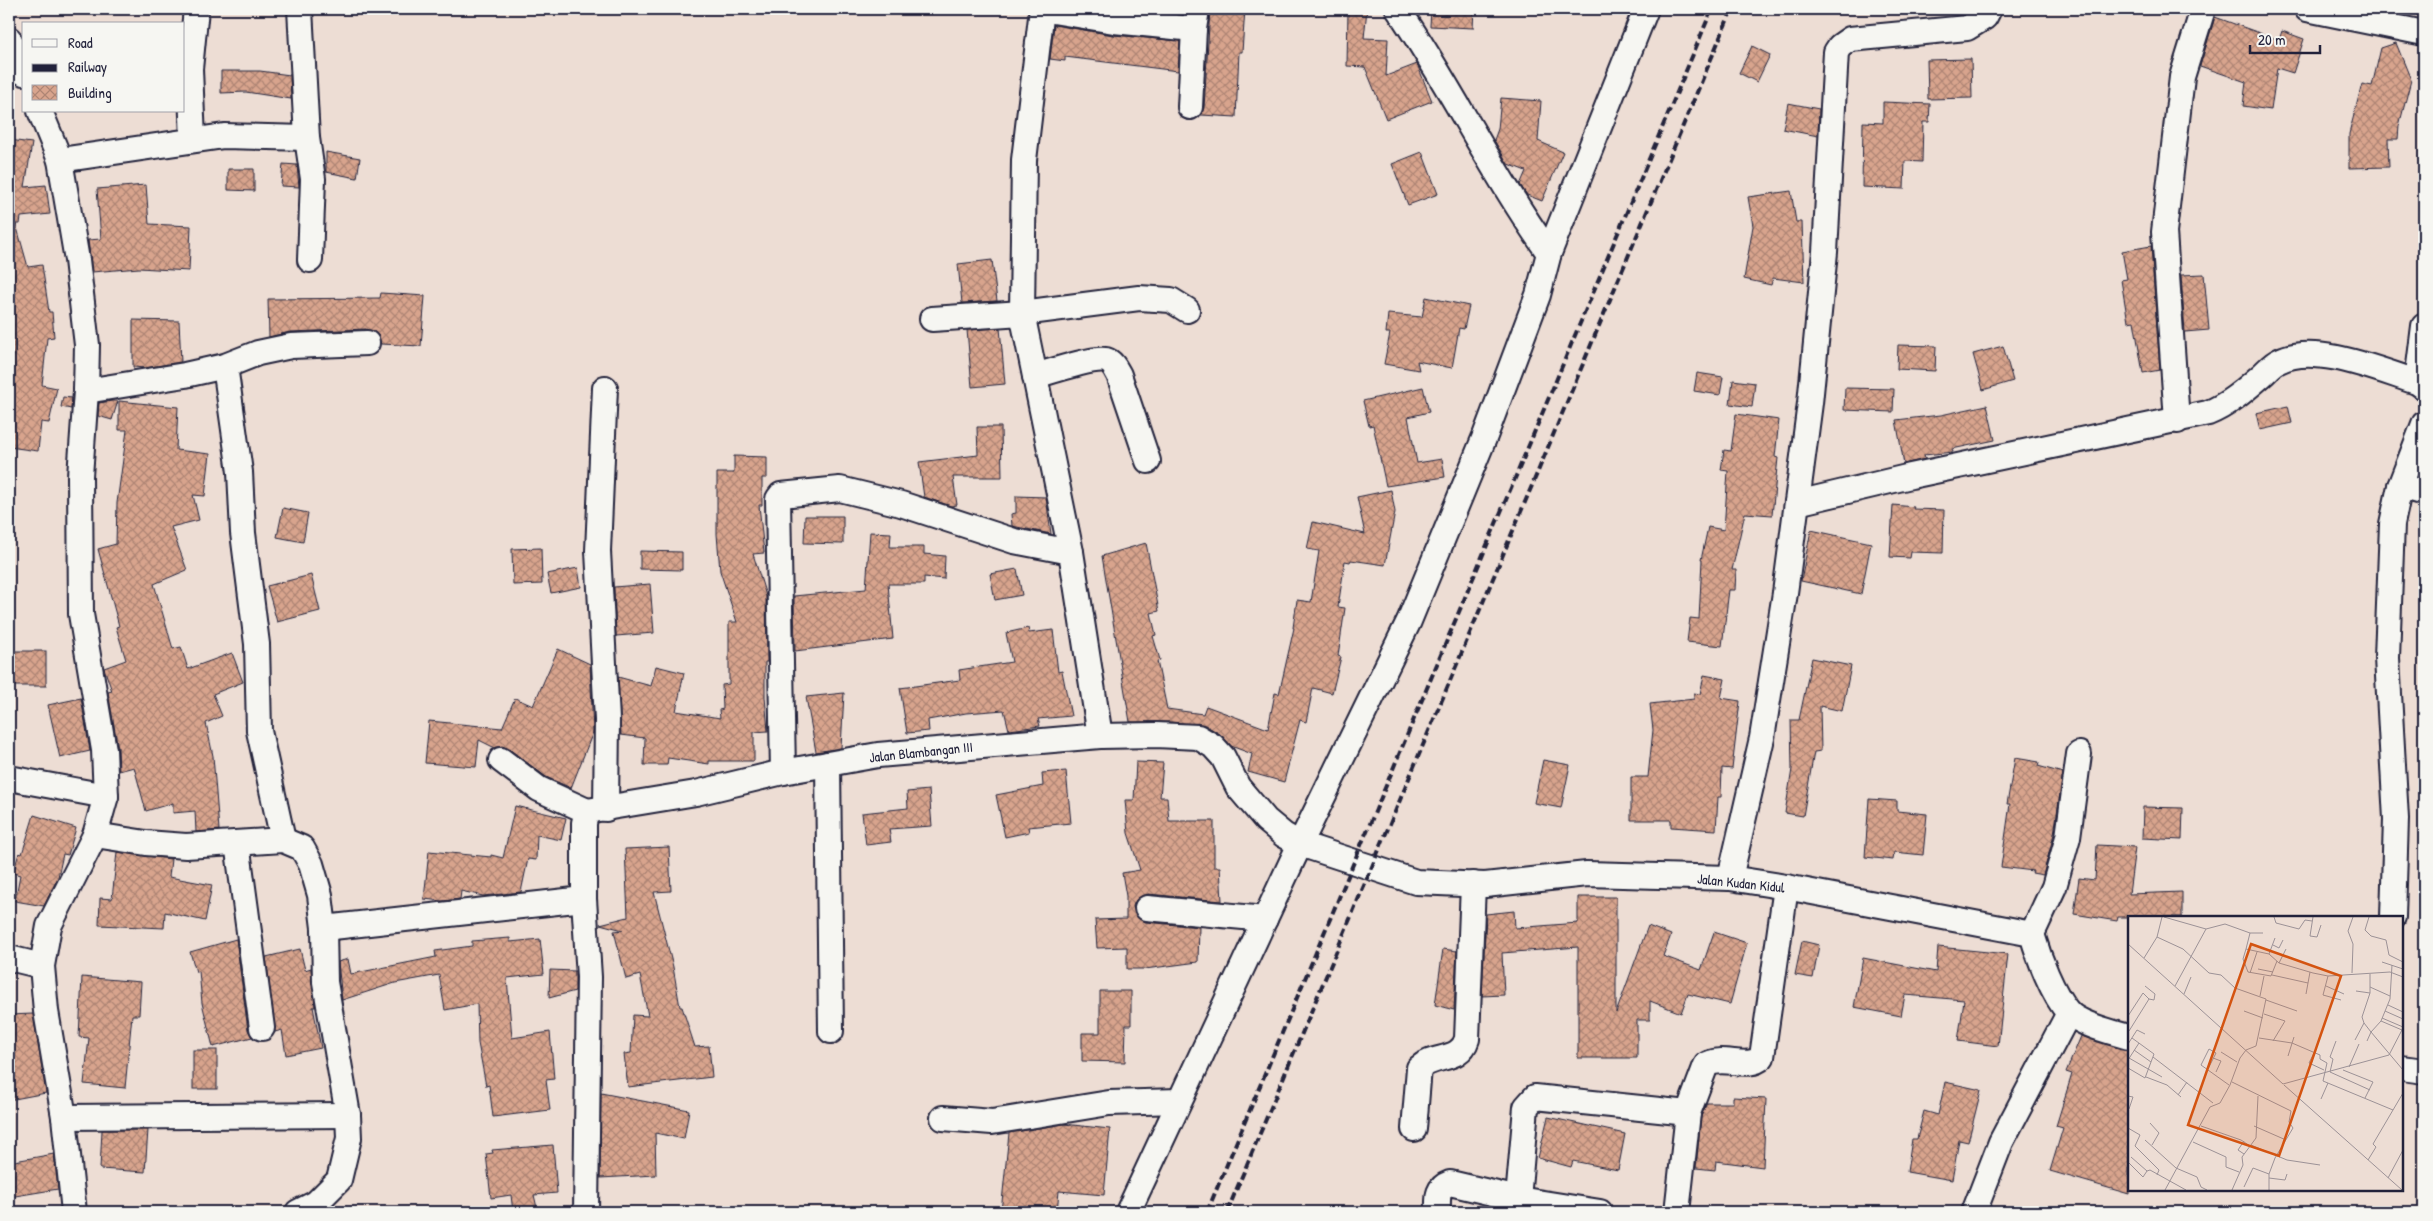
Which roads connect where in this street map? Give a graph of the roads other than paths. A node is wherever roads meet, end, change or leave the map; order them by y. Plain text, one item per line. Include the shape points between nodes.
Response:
1 (196, 9) edge
2 (300, 9) edge
3 (1042, 9) edge
4 (1398, 9) edge
5 (1646, 9) edge
6 (1989, 9) edge
7 (2204, 9) edge
8 (2307, 9) edge
9 (1196, 19) edge
10 (2424, 33) edge
11 (10, 42) edge
12 (22, 69) edge
13 (1190, 107) dead end
14 (40, 112) edge
15 (307, 138) junction
16 (193, 140) junction
17 (60, 160) junction
18 (1549, 253) junction
19 (310, 260) dead end
20 (1187, 310) dead end
21 (1022, 313) junction
22 (932, 319) dead end
23 (2424, 326) edge
24 (367, 343) dead end
25 (225, 366) junction
26 (1035, 376) junction
27 (2420, 384) edge
28 (605, 388) dead end
29 (86, 391) junction
30 (2177, 421) junction
31 (2424, 424) edge
32 (1148, 461) dead end
33 (2400, 486) junction
34 (2424, 493) edge
35 (1797, 503) junction
36 (1071, 552) junction
37 (1100, 736) junction
38 (2079, 754) dead end
39 (500, 760) dead end
40 (828, 764) junction
41 (783, 772) junction
42 (9, 778) edge
43 (106, 796) junction
44 (596, 810) junction
45 (95, 835) junction
46 (283, 840) junction
47 (237, 842) junction
48 (1300, 844) junction
49 (1730, 878) junction
50 (1472, 884) junction
51 (1786, 887) junction
52 (584, 899) junction
53 (1147, 908) dead end
54 (2393, 916) edge
55 (1265, 918) junction
56 (324, 928) junction
57 (2032, 934) junction
58 (9, 958) edge
59 (42, 966) junction
60 (2069, 1013) junction
61 (262, 1028) dead end
62 (831, 1031) dead end
63 (2128, 1037) edge
64 (2403, 1068) edge
65 (2424, 1071) edge
66 (1179, 1101) junction
67 (1688, 1113) junction
68 (348, 1115) junction
69 (64, 1117) junction
70 (943, 1118) dead end
71 (1414, 1129) dead end
72 (1518, 1199) junction
73 (74, 1212) edge
74 (298, 1212) edge
75 (586, 1212) edge
76 (1128, 1212) edge
77 (1438, 1212) edge
78 (1600, 1212) edge
79 (1677, 1212) edge
80 (1974, 1212) edge

1 - 16 street via 190,70
2 - 15 street
3 - 9 street via 1114,21
3 - 21 street via 1024,160
4 - 18 street via 1430,56 1499,177
5 - 18 street
6 - 35 street via 1985,17 1967,28 1850,39 1836,52 1825,252
7 - 30 street via 2182,77 2164,232
8 - 10 street
9 - 13 street
11 - 12 street
14 - 17 street
15 - 16 street via 233,136
15 - 19 street via 314,179
16 - 17 street
17 - 29 street via 77,260 86,345
18 - 48 street via 1538,295 1485,436 1409,621
20 - 21 street via 1171,300 1139,298
21 - 22 street
21 - 26 street
23 - 27 street
24 - 25 street via 291,346 258,353
25 - 29 street
25 - 46 street via 240,472 243,533 257,644 260,731
26 - 32 street via 1092,362 1106,360 1112,364 1119,375
26 - 36 street
27 - 30 street via 2344,359 2296,356 2279,361 2218,409
28 - 44 street via 598,551 607,720
29 - 43 street via 80,476 81,614 104,750
30 - 35 street
31 - 33 street
33 - 34 street
33 - 54 street via 2392,524 2387,658 2396,819
35 - 49 street via 1762,738
36 - 37 street
36 - 41 street via 1014,540 902,504 840,489 781,495 778,499
37 - 40 street, Jalan Blambangan III via 888,754
37 - 48 street, Jalan Blambangan III via 1198,738 1213,746 1223,757 1238,788 1266,820
38 - 57 street via 2068,837 2054,887
39 - 44 street via 539,789
40 - 41 street, Jalan Blambangan III
40 - 62 street
41 - 44 street, Jalan Blambangan III via 696,793
42 - 43 street
43 - 45 street
44 - 52 street via 584,823
45 - 47 street via 186,846
45 - 59 street via 49,926
46 - 47 street
46 - 56 street via 302,848 311,864 320,895
47 - 61 street
48 - 50 street, Jalan Kudan Kidul via 1416,882
48 - 55 street
49 - 50 street, Jalan Kudan Kidul via 1587,874
49 - 51 street, Jalan Kudan Kidul
50 - 71 street via 1467,1039 1462,1050 1453,1056 1430,1060 1419,1068
51 - 57 street, Jalan Kudan Kidul
51 - 67 street via 1762,1057 1752,1062 1708,1063
52 - 56 street
52 - 75 street via 589,976
53 - 55 street
55 - 66 street
56 - 68 street via 325,982
57 - 60 street via 2041,963
58 - 59 street
59 - 69 street via 46,1011
60 - 63 street via 2087,1023
60 - 80 street via 2001,1142
64 - 65 street
66 - 70 street via 1109,1103 992,1122
66 - 76 street
67 - 72 street via 1535,1097 1526,1106
67 - 79 street
68 - 69 street
68 - 74 street via 350,1138 340,1180 316,1202
69 - 73 street
72 - 77 street via 1450,1183 1439,1191
72 - 78 street

